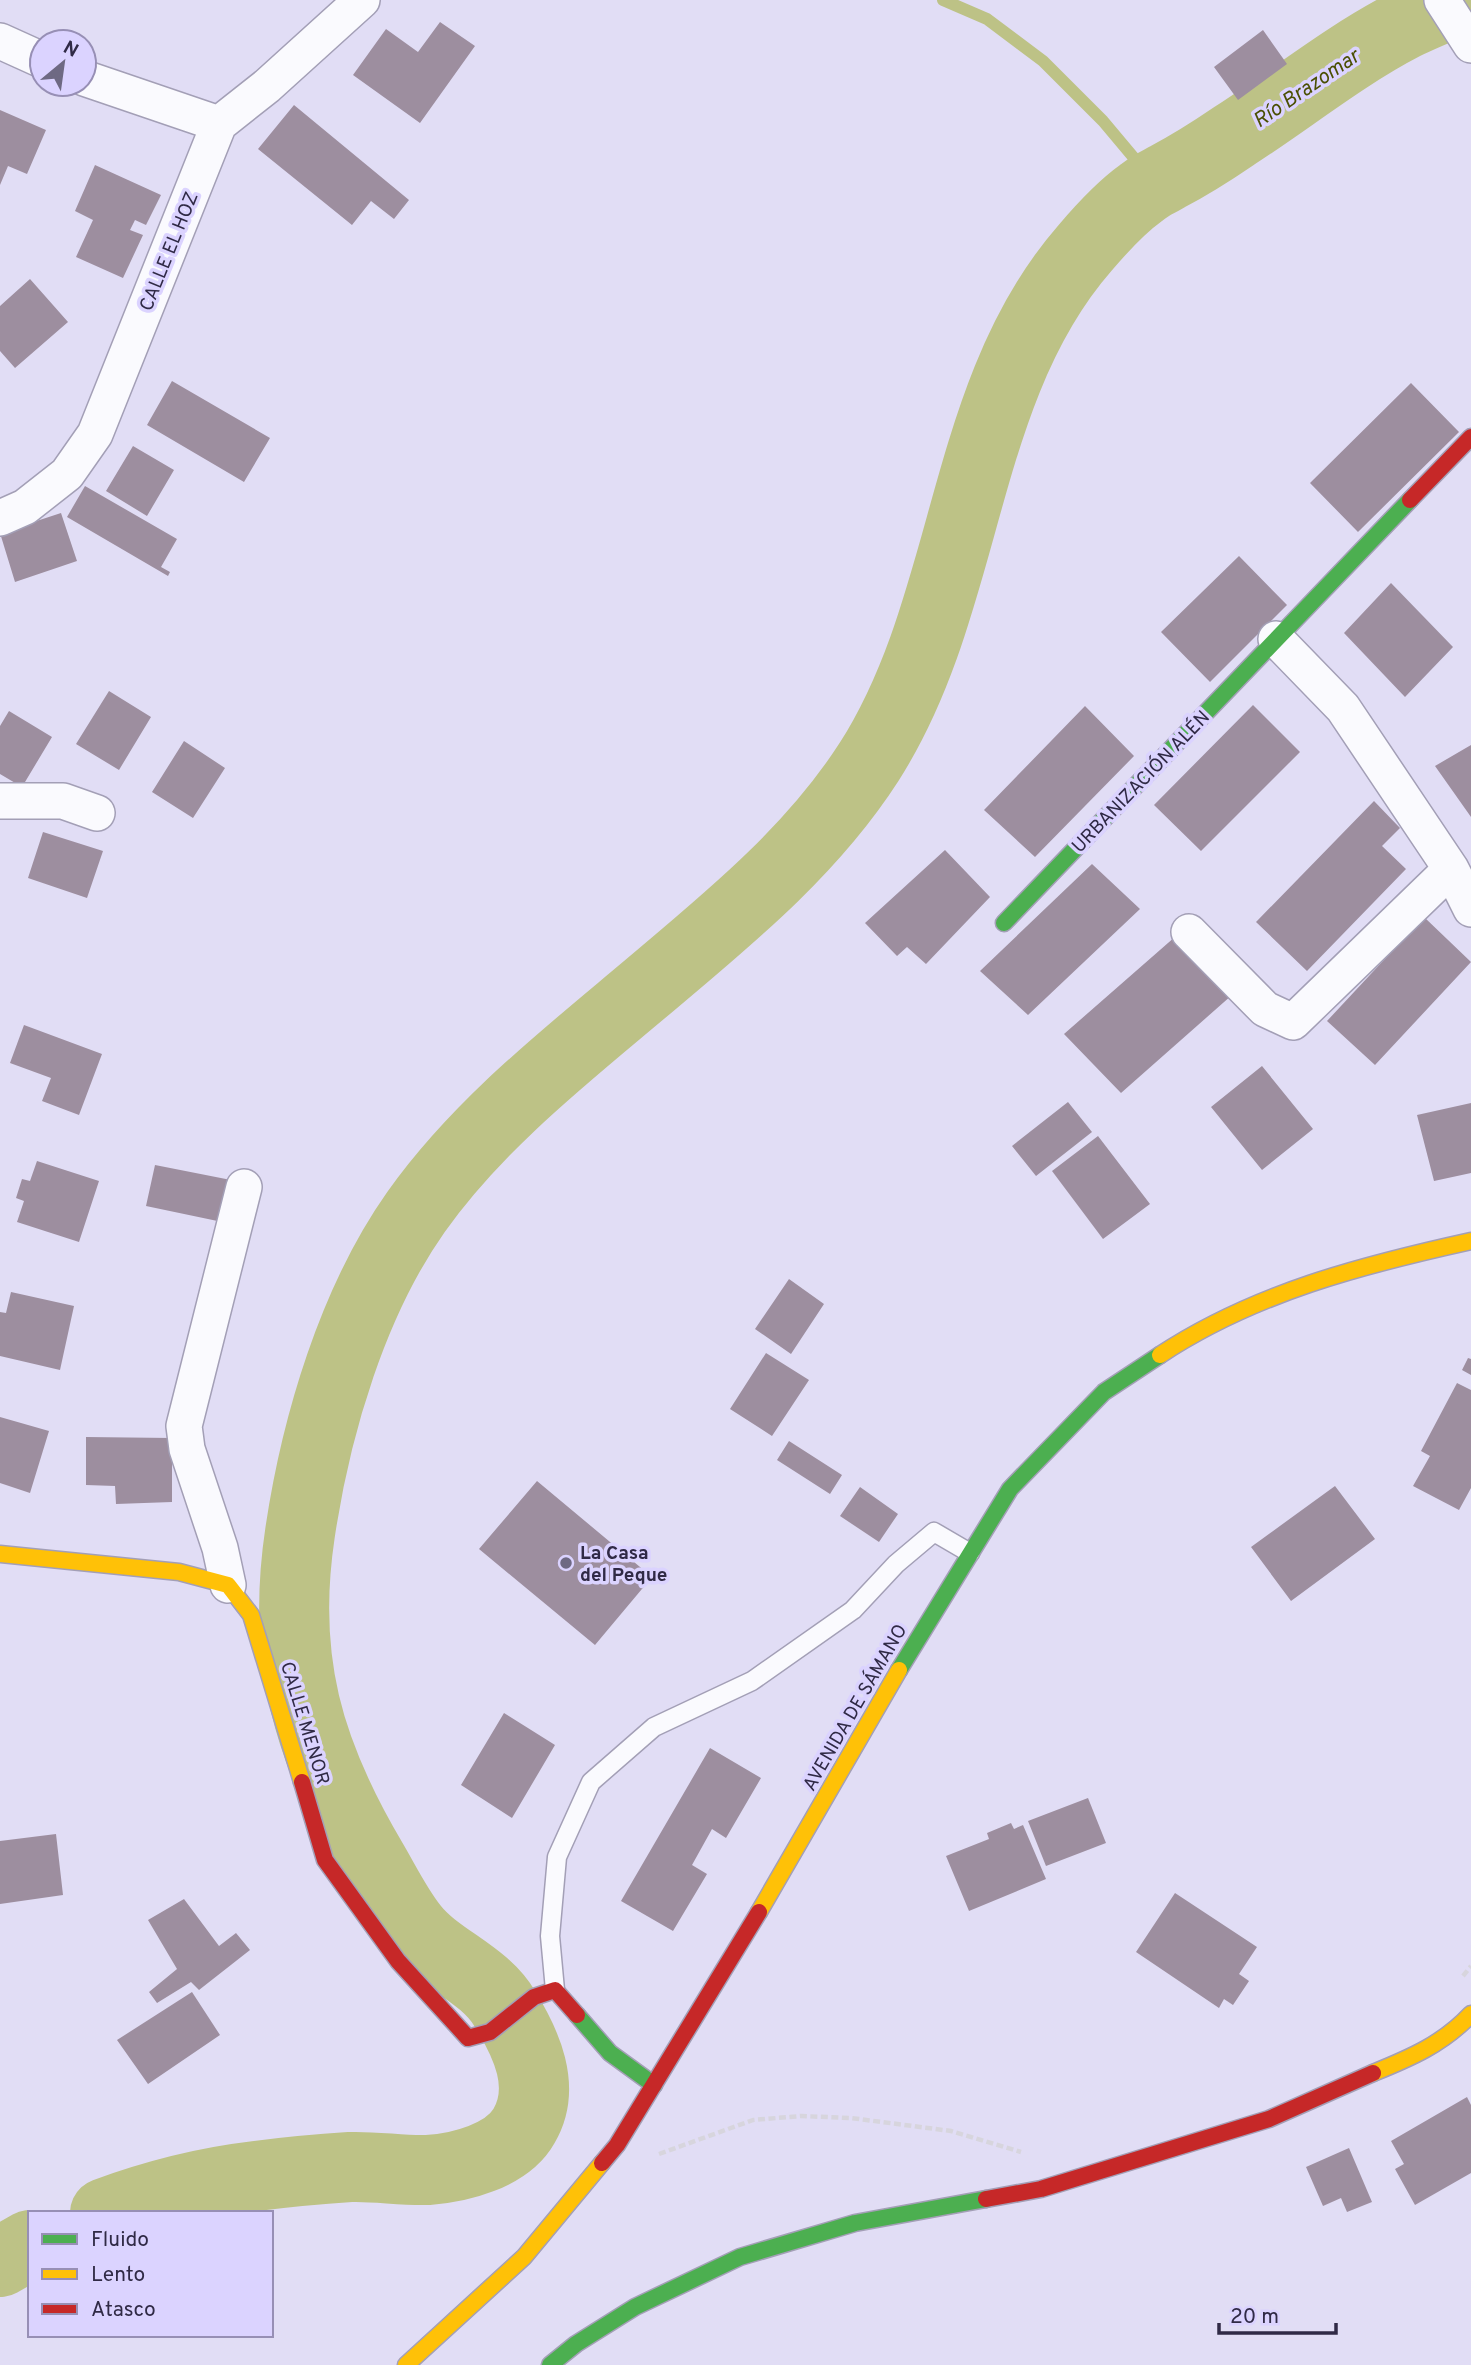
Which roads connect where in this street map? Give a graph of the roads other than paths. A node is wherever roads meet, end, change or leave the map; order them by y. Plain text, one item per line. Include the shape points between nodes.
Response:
1 (362, 0) edge
2 (0, 41) edge
3 (28, 54) edge
4 (98, 83) edge
5 (219, 124) junction
6 (1471, 437) edge
7 (0, 518) edge
8 (1276, 639) junction
9 (0, 801) edge
10 (97, 813) dead end
11 (1451, 869) junction
12 (1471, 909) edge
13 (1004, 923) dead end
14 (1189, 932) dead end
15 (244, 1187) dead end
16 (1471, 1241) edge
17 (971, 1553) junction
18 (0, 1554) edge
19 (228, 1585) junction
20 (555, 1990) junction
21 (1466, 2028) edge
22 (654, 2085) junction
23 (406, 2365) edge
24 (550, 2365) edge

1 - 5 street, CALLE EL HOZ
2 - 3 street
4 - 5 street
5 - 7 street, CALLE EL HOZ via 95,435 67,474 25,507
6 - 8 street, URBANIZACIÓN ALÉN
8 - 11 street via 1343,708
8 - 13 street, URBANIZACIÓN ALÉN
9 - 10 street via 63,801
11 - 12 street
11 - 14 street via 1293,1022 1265,1009
15 - 19 street via 184,1426
16 - 17 street, AVENIDA DE SÁMANO via 1380,1261 1297,1287 1225,1317 1164,1352 1104,1392 1010,1489
17 - 20 lane via 934,1532 853,1610 752,1681 654,1727 591,1782 557,1857 550,1936
17 - 22 street, AVENIDA DE SÁMANO
18 - 19 street via 179,1572
19 - 20 street, CALLE MENOR via 251,1615 325,1860 398,1961 468,2038 490,2032 534,1997
20 - 22 street via 610,2053
21 - 24 street via 1421,2053 1269,2119 1041,2189 855,2223 740,2257 635,2307
22 - 23 street, AVENIDA DE SÁMANO via 617,2145 524,2257

